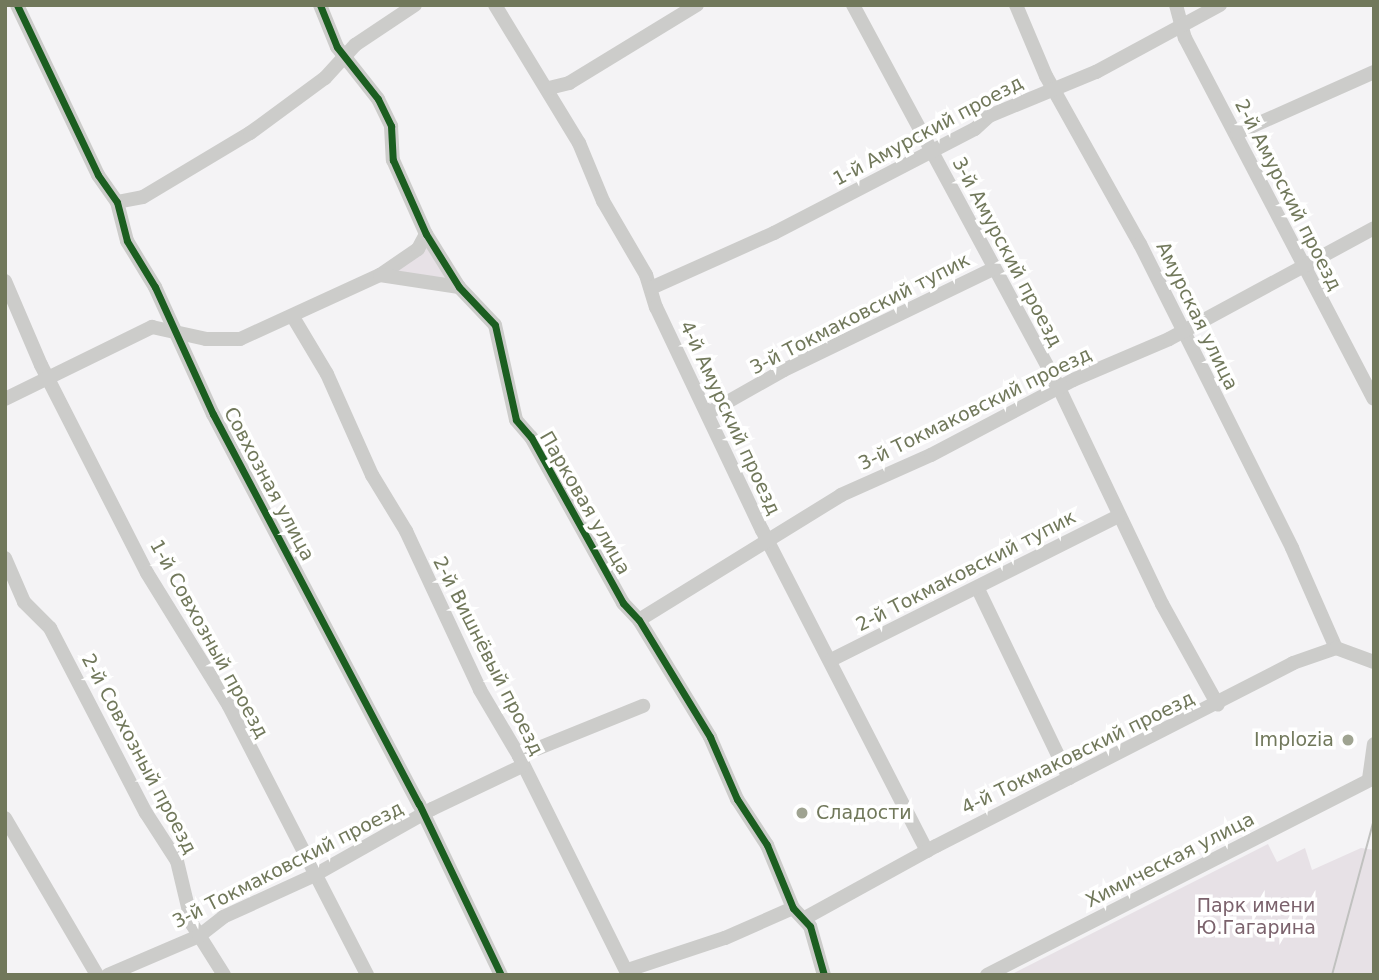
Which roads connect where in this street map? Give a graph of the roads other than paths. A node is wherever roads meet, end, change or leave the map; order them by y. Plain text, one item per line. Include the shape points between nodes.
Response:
1 (18, 5) edge
2 (320, 5) edge
3 (415, 5) edge
4 (495, 5) edge
5 (697, 5) edge
6 (853, 5) edge
7 (1016, 5) edge
8 (1176, 5) edge
9 (1220, 5) edge
10 (1182, 24) junction
11 (344, 59) junction
12 (1374, 72) edge
13 (549, 88) junction
14 (1054, 89) junction
15 (1237, 133) junction
16 (932, 150) junction
17 (117, 202) junction
18 (1374, 228) edge
19 (426, 234) junction
20 (1304, 266) junction
21 (991, 270) junction
22 (380, 275) junction
23 (5, 281) edge
24 (459, 287) junction
25 (651, 288) junction
26 (293, 317) junction
27 (174, 329) junction
28 (1182, 332) junction
29 (47, 376) junction
30 (1059, 388) junction
31 (5, 399) edge
32 (1374, 399) edge
33 (708, 413) junction
34 (1118, 516) junction
35 (770, 541) junction
36 (5, 558) edge
37 (978, 589) junction
38 (639, 620) junction
39 (1336, 648) junction
40 (831, 660) junction
41 (1374, 662) edge
42 (643, 705) dead end
43 (1218, 705) junction
44 (1374, 744) edge
45 (520, 761) junction
46 (1069, 778) junction
47 (1371, 778) edge
48 (424, 817) junction
49 (5, 818) edge
50 (927, 851) junction
51 (313, 876) junction
52 (793, 908) junction
53 (806, 918) junction
54 (199, 936) junction
55 (628, 972) edge
56 (97, 975) edge
57 (108, 975) edge
58 (225, 975) edge
59 (367, 975) edge
60 (501, 975) edge
61 (824, 975) edge
62 (988, 975) edge

1 - 17 street, Совхозная улица via 98,175
2 - 11 street, Парковая улица
3 - 11 street via 369,34
4 - 13 street, 4-й Амурский проезд
5 - 13 street via 569,83
6 - 16 street, 3-й Амурский проезд
7 - 14 street, Амурская улица
8 - 10 street, 2-й Амурский проезд
9 - 10 street, 1-й Амурский проезд
10 - 14 street, 1-й Амурский проезд via 1096,72
10 - 15 street, 2-й Амурский проезд
11 - 17 street via 314,86 190,172 143,197
11 - 19 street, Парковая улица via 378,99 391,126 393,160
12 - 15 street
13 - 25 street, 4-й Амурский проезд
14 - 16 street, 1-й Амурский проезд via 989,116 975,130
14 - 28 street, Амурская улица via 1140,244
15 - 20 street, 2-й Амурский проезд
16 - 21 street, 3-й Амурский проезд
16 - 25 street, 1-й Амурский проезд via 774,233
17 - 27 street, Совхозная улица via 127,241
18 - 20 street, 3-й Токмаковский проезд
19 - 22 street via 418,249
19 - 24 street, Парковая улица
20 - 28 street, 3-й Токмаковский проезд
20 - 32 street, 2-й Амурский проезд
21 - 30 street, 3-й Амурский проезд
21 - 33 street, 3-й Токмаковский тупик via 784,370
22 - 24 street
22 - 26 street
23 - 29 street, 1-й Совхозный проезд
24 - 38 street, Парковая улица via 495,325 516,420 531,437 624,603
25 - 33 street, 4-й Амурский проезд
26 - 27 street via 233,340 206,339
26 - 45 street, 2-й Вишнёвый проезд via 327,374 480,690
27 - 29 street via 152,327
27 - 48 street, Совхозная улица via 227,443
28 - 30 street, 3-й Токмаковский проезд
28 - 39 street, Амурская улица via 1292,548
29 - 31 street
29 - 51 street, 1-й Совхозный проезд via 146,573 229,706
30 - 34 street, 3-й Амурский проезд
30 - 35 street, 3-й Токмаковский проезд via 931,455 841,495
33 - 35 street, 4-й Амурский проезд
34 - 37 street, 2-й Токмаковский тупик
34 - 43 street, 3-й Амурский проезд
35 - 38 street, 3-й Токмаковский проезд
35 - 40 street, 4-й Амурский проезд
36 - 54 street, 2-й Совхозный проезд via 24,602 55,637 146,813 177,861
37 - 40 street, 2-й Токмаковский тупик
37 - 46 street
38 - 52 street, Парковая улица via 710,737 737,799 767,845
39 - 41 street
39 - 43 street, 4-й Токмаковский проезд via 1293,663
40 - 50 street, 4-й Амурский проезд
42 - 45 street, 3-й Токмаковский проезд
43 - 46 street, 4-й Токмаковский проезд
44 - 47 street
45 - 48 street, 3-й Токмаковский проезд
45 - 55 street, 2-й Вишнёвый проезд
46 - 50 street, 4-й Токмаковский проезд
47 - 62 street, Химическая улица
48 - 51 street, 3-й Токмаковский проезд
48 - 60 street, Совхозная улица
49 - 56 street
50 - 53 street, 4-й Токмаковский проезд
51 - 54 street, 3-й Токмаковский проезд via 223,916
51 - 59 street, 1-й Совхозный проезд
52 - 53 street
52 - 55 street
53 - 61 street
54 - 57 street, 3-й Токмаковский проезд
54 - 58 street, 2-й Совхозный проезд

